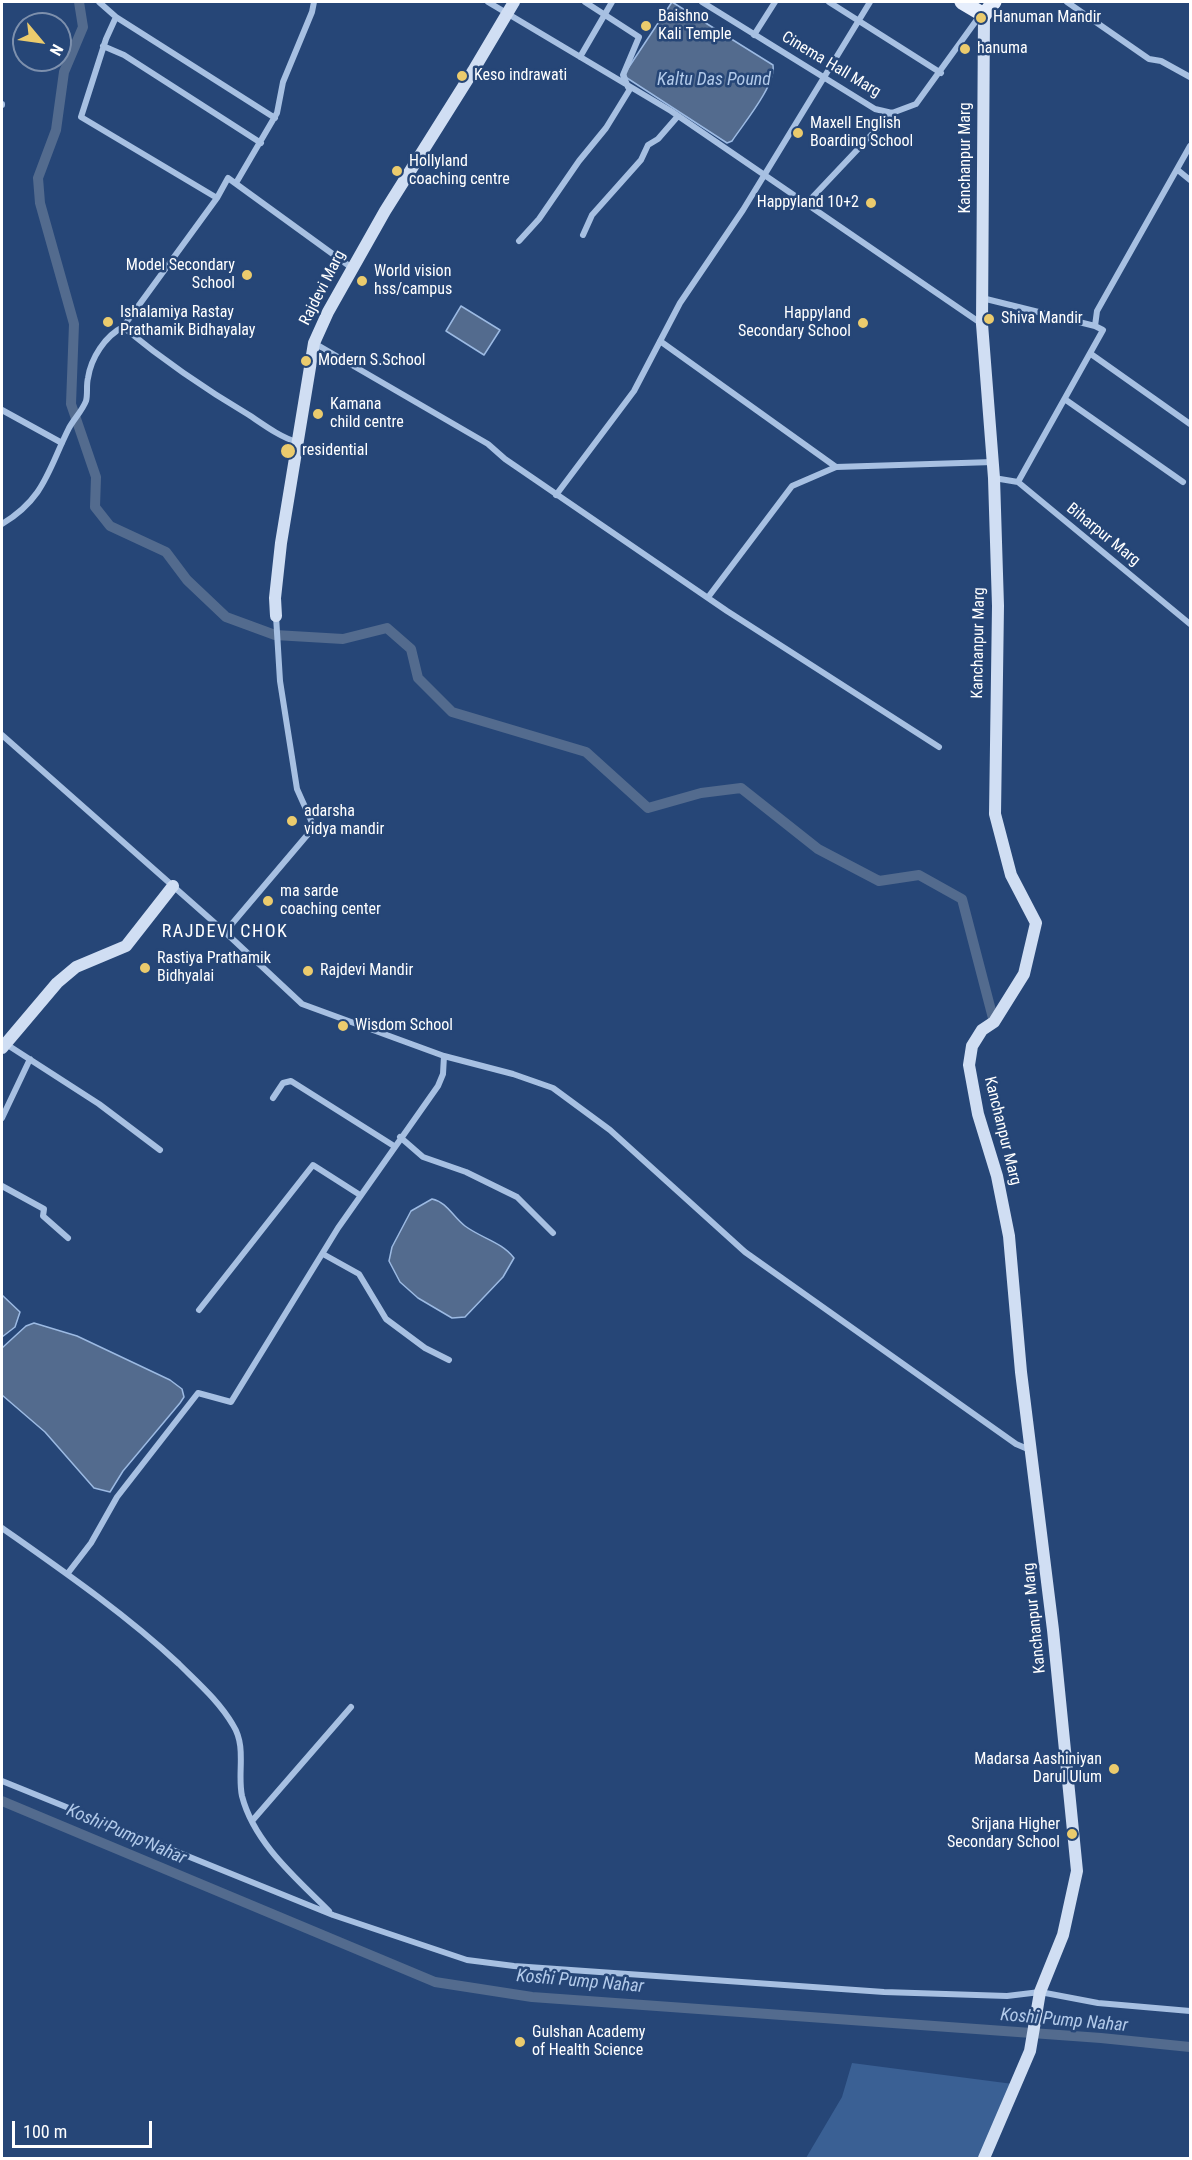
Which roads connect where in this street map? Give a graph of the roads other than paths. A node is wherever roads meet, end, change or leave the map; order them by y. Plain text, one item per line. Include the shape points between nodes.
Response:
1 (99, 2) edge
2 (314, 2) edge
3 (488, 2) edge
4 (514, 2) edge
5 (585, 2) edge
6 (612, 2) edge
7 (702, 2) edge
8 (775, 2) edge
9 (829, 2) edge
10 (870, 2) edge
11 (962, 2) edge
12 (994, 2) edge
13 (1067, 2) edge
14 (507, 13) junction
15 (605, 14) junction
16 (983, 14) junction
17 (116, 16) junction
18 (858, 19) junction
19 (754, 35) junction
20 (103, 46) junction
21 (580, 57) junction
22 (941, 73) junction
23 (1191, 77) edge
24 (824, 78) junction
25 (630, 88) junction
26 (892, 113) junction
27 (678, 116) junction
28 (275, 118) junction
29 (261, 143) junction
30 (1191, 146) edge
31 (1179, 171) junction
32 (765, 175) junction
33 (1191, 180) edge
34 (236, 183) junction
35 (217, 198) junction
36 (807, 203) junction
37 (582, 235) dead end
38 (519, 241) dead end
39 (352, 268) junction
40 (982, 298) junction
41 (982, 324) junction
42 (1095, 326) junction
43 (123, 327) junction
44 (660, 341) junction
45 (314, 343) junction
46 (1090, 354) junction
47 (1066, 400) junction
48 (2, 410) edge
49 (1191, 424) edge
50 (298, 442) junction
51 (62, 443) junction
52 (993, 462) junction
53 (836, 467) junction
54 (994, 478) junction
55 (1018, 482) junction
56 (1183, 482) dead end
57 (556, 495) junction
58 (2, 524) edge
59 (709, 596) junction
60 (276, 616) joint
61 (1191, 624) edge
62 (2, 735) edge
63 (939, 747) dead end
64 (173, 886) junction
65 (225, 932) junction
66 (3, 1046) edge
67 (444, 1056) junction
68 (30, 1059) junction
69 (273, 1098) dead end
70 (2, 1118) edge
71 (400, 1137) junction
72 (394, 1146) junction
73 (160, 1150) dead end
74 (2, 1186) edge
75 (360, 1195) junction
76 (553, 1233) dead end
77 (68, 1238) dead end
78 (323, 1254) junction
79 (199, 1310) dead end
80 (449, 1360) dead end
81 (1032, 1450) junction
82 (2, 1528) edge
83 (68, 1573) junction
84 (351, 1707) dead end
85 (2, 1781) edge
86 (252, 1821) junction
87 (333, 1915) junction
88 (1040, 1992) junction
89 (1191, 2011) edge
90 (984, 2158) edge

1 - 17 street
2 - 28 street via 283,82
3 - 14 street
4 - 14 main road, Rajdevi Marg
5 - 15 street
6 - 15 street
7 - 19 street, Cinema Hall Marg
8 - 19 street
9 - 18 street
10 - 18 street
11 - 16 main road
12 - 16 main road
13 - 23 street via 1149,59
14 - 21 street
14 - 39 main road, Rajdevi Marg
15 - 21 street
15 - 25 street via 639,37 623,75
16 - 22 street, Cinema Hall Marg
16 - 40 main road, Kanchanpur Marg
17 - 20 street
17 - 28 street
18 - 22 street
18 - 24 street
19 - 24 street, Cinema Hall Marg
20 - 29 street
20 - 35 street via 81,117
21 - 25 street
22 - 26 street, Cinema Hall Marg via 916,104
24 - 26 street, Cinema Hall Marg via 875,109
24 - 32 street
25 - 27 street
25 - 38 street via 540,219
26 - 36 street
27 - 32 street
27 - 37 street via 658,140 648,145 641,160 592,215
28 - 29 street
29 - 34 street
30 - 31 street
31 - 33 street
31 - 42 street via 1097,311
32 - 36 street
32 - 44 street via 680,303
34 - 35 street via 228,177
34 - 39 street
35 - 43 street
36 - 41 street
39 - 45 main road, Rajdevi Marg
40 - 41 main road, Kanchanpur Marg
40 - 42 street
41 - 52 main road, Kanchanpur Marg
42 - 46 street via 1103,330
43 - 50 street via 238,409
43 - 51 street via 112,333 95,356 88,377 87,399
44 - 53 street
44 - 57 street via 634,391
45 - 50 main road, Rajdevi Marg
45 - 57 street via 488,444
46 - 47 street
46 - 49 street
47 - 55 street
47 - 56 street
48 - 51 street
50 - 60 main road, Rajdevi Marg via 275,598
51 - 58 street via 42,487
52 - 53 street
52 - 54 main road, Kanchanpur Marg
53 - 59 street via 792,486
54 - 55 street, Biharpur Marg
54 - 81 main road, Kanchanpur Marg via 998,606 995,814 1011,875 1036,923 1023,974 994,1022 982,1030 972,1046 969,1065 1009,1236
55 - 61 street, Biharpur Marg
57 - 59 street
59 - 63 street
60 - 65 street via 280,681 297,789 314,827
62 - 64 street
64 - 65 street
64 - 66 main road via 126,946 76,967 57,983
65 - 67 street via 302,1004
66 - 68 street
67 - 71 street via 438,1086
67 - 81 street via 553,1088 610,1130 745,1252 1016,1444
68 - 70 street
68 - 73 street
69 - 72 street via 283,1083 291,1082
71 - 72 street
71 - 76 street via 423,1157 466,1172 517,1197
72 - 75 street
74 - 77 street via 44,1209 43,1216
75 - 78 street
75 - 79 street via 313,1165
78 - 80 street via 359,1274 386,1319 425,1348
78 - 83 street via 231,1402 198,1393 117,1497 91,1543
81 - 88 main road, Kanchanpur Marg via 1077,1871 1063,1935
82 - 83 street
83 - 86 street via 153,1640 208,1692 227,1717 240,1741 242,1796
84 - 86 street
85 - 87 street
86 - 87 street via 284,1867
87 - 88 street via 467,1960 514,1966 884,1992 1007,1996
88 - 89 street via 1098,2003
88 - 90 main road, Kanchanpur Marg via 1030,2051

